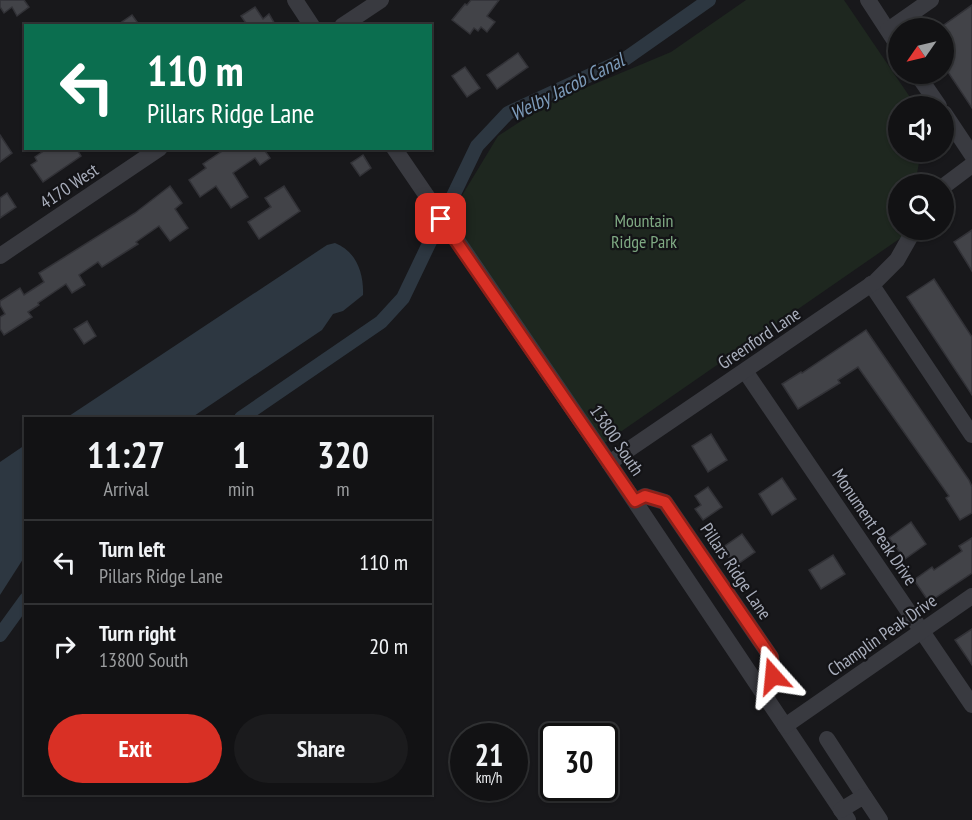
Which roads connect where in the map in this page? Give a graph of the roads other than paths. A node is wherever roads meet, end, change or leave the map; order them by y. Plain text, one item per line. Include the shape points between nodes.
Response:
1 (295, 0) edge
2 (381, 0) edge
3 (868, 0) edge
4 (931, 0) edge
5 (905, 18) edge
6 (311, 24) edge
7 (345, 24) edge
8 (888, 30) edge
9 (954, 128) edge
10 (157, 150) edge
11 (395, 150) edge
12 (972, 155) edge
13 (972, 165) edge
14 (954, 178) edge
15 (908, 240) edge
16 (0, 256) edge
17 (872, 284) junction
18 (745, 371) junction
19 (972, 435) edge
20 (609, 463) junction
21 (635, 501) junction
22 (972, 596) edge
23 (921, 630) junction
24 (761, 690) junction
25 (972, 705) edge
26 (785, 726) junction
27 (827, 739) dead end
28 (864, 796) junction
29 (845, 815) edge
30 (880, 820) edge

1 - 6 street
2 - 7 street
3 - 8 street
4 - 5 street
9 - 12 street
10 - 16 street, 4170 West
11 - 20 street, 13800 South
13 - 14 street
15 - 17 street, Greenford Lane via 897,260
17 - 18 street, Greenford Lane
17 - 19 street
18 - 20 street, Greenford Lane
18 - 23 street, Monument Peak Drive
20 - 21 street, 13800 South
21 - 24 street, 13800 South
21 - 24 street, Pillars Ridge Lane via 645,496 665,502 771,657 773,676
22 - 23 street, Champlin Peak Drive
23 - 25 street, Monument Peak Drive
23 - 26 street, Champlin Peak Drive
24 - 26 street, 13800 South
26 - 29 street, 13800 South
27 - 28 street
28 - 29 street
28 - 30 street

